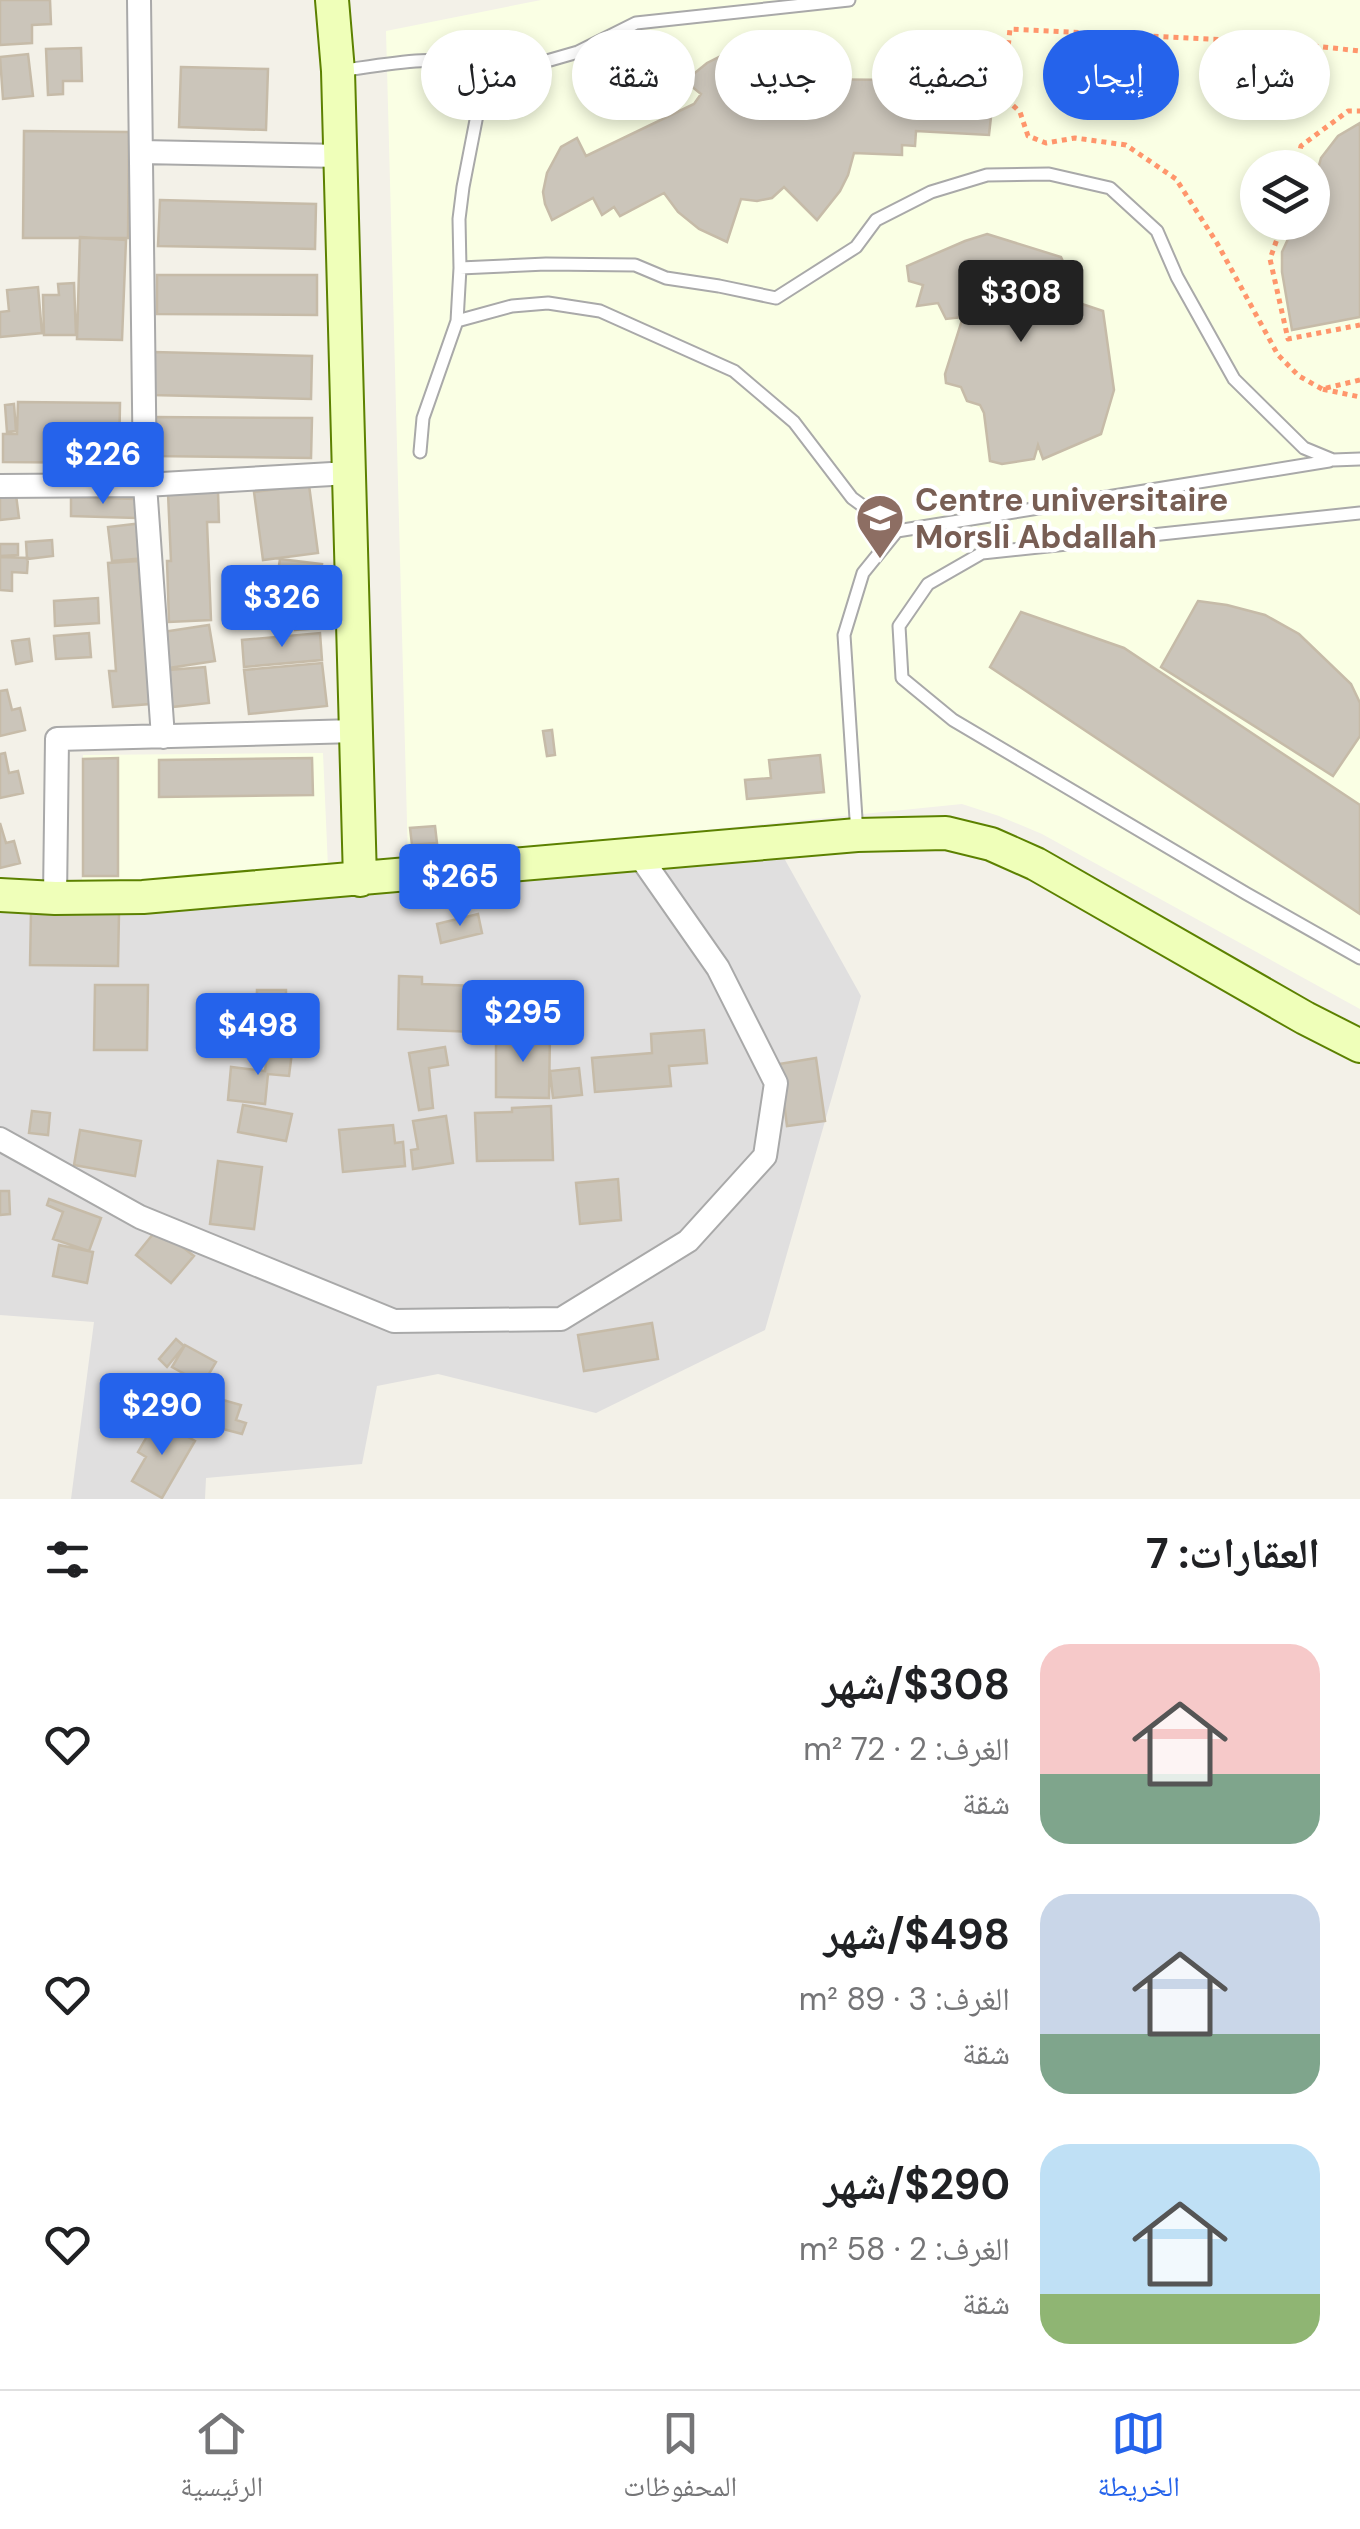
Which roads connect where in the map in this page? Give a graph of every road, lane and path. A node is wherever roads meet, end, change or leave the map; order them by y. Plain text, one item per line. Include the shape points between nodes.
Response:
1 (139, 0) edge
2 (332, 0) edge
3 (849, 0) edge
4 (1360, 51) edge
5 (552, 60) edge
6 (421, 62) edge
7 (338, 72) junction
8 (1360, 111) edge
9 (476, 120) edge
10 (1300, 150) edge
11 (141, 152) junction
12 (340, 156) junction
13 (1277, 240) edge
14 (460, 268) junction
15 (457, 321) junction
16 (1360, 325) edge
17 (1360, 380) edge
18 (1322, 389) junction
19 (1360, 396) edge
20 (420, 452) dead end
21 (1360, 459) edge
22 (1334, 460) junction
23 (349, 473) junction
24 (145, 485) junction
25 (0, 486) edge
26 (1360, 513) edge
27 (897, 531) junction
28 (356, 731) junction
29 (162, 737) junction
30 (857, 835) junction
31 (639, 855) junction
32 (360, 880) junction
33 (0, 895) edge
34 (54, 898) junction
35 (1360, 958) edge
36 (1360, 1046) edge
37 (0, 1139) edge

1 - 11 street
2 - 7 street
3 - 5 lane via 636,23
4 - 18 path via 1010,29 1003,96 1020,112 1028,136 1046,143 1074,138 1126,144 1176,179 1278,355
6 - 7 lane
7 - 12 street
8 - 10 path via 1348,112
9 - 14 lane via 460,219
11 - 12 street
11 - 24 street
12 - 23 street
13 - 16 path via 1270,259 1288,339
14 - 15 lane
14 - 22 lane via 635,266 776,298 856,246 876,220 931,192 987,175 1049,174 1110,188 1158,231 1234,380 1304,448
15 - 20 lane via 423,418
15 - 27 lane via 548,303 600,311 734,371 794,422 852,498
17 - 18 path
18 - 19 path
21 - 22 lane
22 - 27 lane
23 - 24 street
23 - 28 street
24 - 25 street
24 - 29 street
26 - 35 lane via 982,553 928,584 899,626 902,678 953,720
27 - 30 lane via 863,573 844,635
28 - 29 street
28 - 32 street
29 - 34 street via 57,739
30 - 31 street
30 - 36 street via 946,833 991,844
31 - 32 street
31 - 37 street via 718,968 776,1083 765,1156 688,1241 561,1319 394,1321 140,1217
32 - 34 street
33 - 34 street

